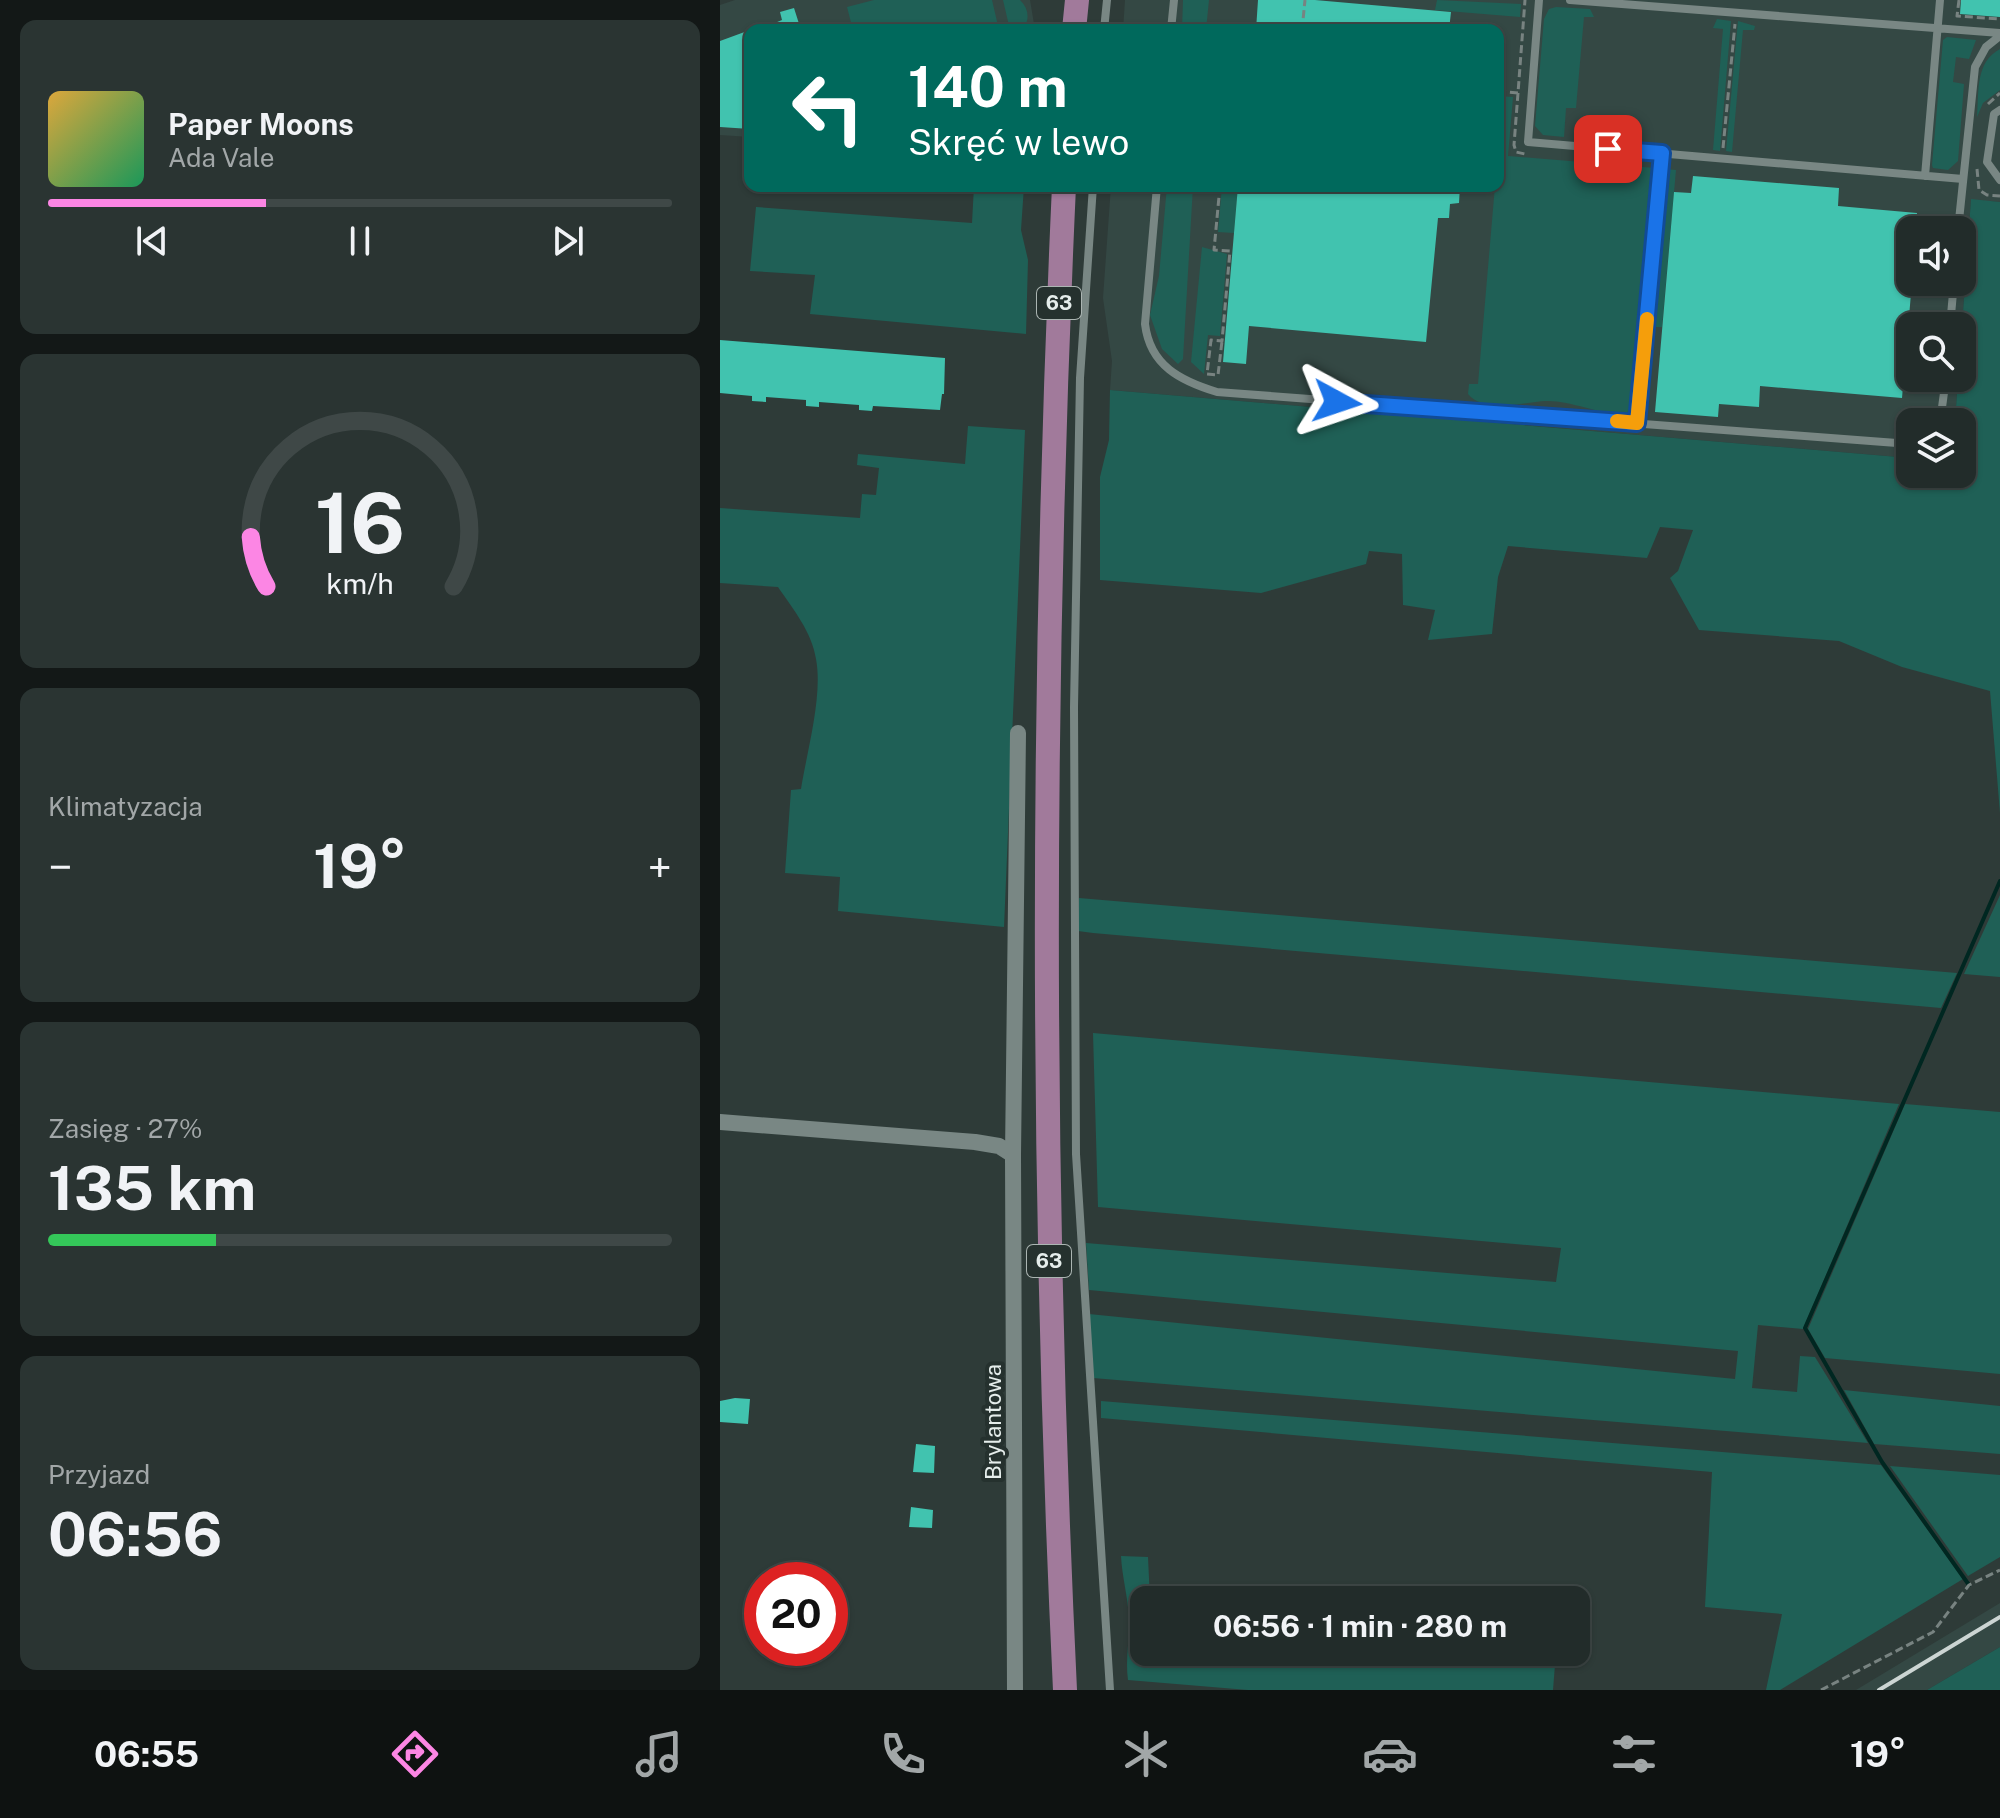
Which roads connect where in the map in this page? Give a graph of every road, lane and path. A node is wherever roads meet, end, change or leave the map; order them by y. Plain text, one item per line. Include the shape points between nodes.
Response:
1 (1068, 0) edge
2 (1077, 0) edge
3 (1107, 0) edge
4 (1174, 0) edge
5 (1305, 0) edge
6 (1525, 0) edge
7 (1539, 0) edge
8 (1570, 0) edge
9 (1940, 0) edge
10 (1959, 0) edge
11 (1736, 13) junction
12 (2000, 19) edge
13 (1070, 24) edge
14 (1072, 24) edge
15 (1105, 24) edge
16 (1172, 24) edge
17 (1303, 24) edge
18 (1938, 28) junction
19 (2000, 35) edge
20 (1504, 92) edge
21 (2000, 110) edge
22 (1662, 153) junction
23 (1722, 158) junction
24 (1925, 176) junction
25 (1963, 179) junction
26 (2000, 180) edge
27 (1064, 192) edge
28 (1093, 192) edge
29 (1157, 192) edge
30 (1219, 192) edge
31 (1959, 216) edge
32 (1222, 341) junction
33 (1637, 423) junction
34 (1896, 443) edge
35 (1018, 733) dead end
36 (720, 1122) edge
37 (1013, 1155) junction
38 (2000, 1570) edge
39 (1015, 1690) edge
40 (1065, 1690) edge
41 (1110, 1690) edge
42 (1821, 1690) edge

1 - 13 main road
2 - 14 main road
3 - 15 lane
4 - 16 lane
5 - 17 path
6 - 20 path via 1518,93
7 - 22 lane via 1528,142
8 - 11 lane
9 - 18 lane
10 - 12 path via 1957,16
11 - 18 lane
11 - 23 path
18 - 19 lane
18 - 24 lane
19 - 25 lane via 1975,67
21 - 26 lane via 1994,114 1987,162
22 - 23 lane
22 - 33 lane
23 - 24 lane
24 - 25 lane
25 - 31 lane
27 - 40 main road, 63 via 1053,420 1045,1067
28 - 41 lane via 1079,410 1076,1154
29 - 33 lane via 1146,334 1164,368 1195,383 1217,392
30 - 32 path via 1214,250 1230,251
32 - 32 path via 1218,375 1207,374 1211,340
33 - 34 lane
35 - 37 street, Brylantowa
36 - 37 street via 975,1142
37 - 39 street, Brylantowa
38 - 42 path via 1969,1585 1933,1632

